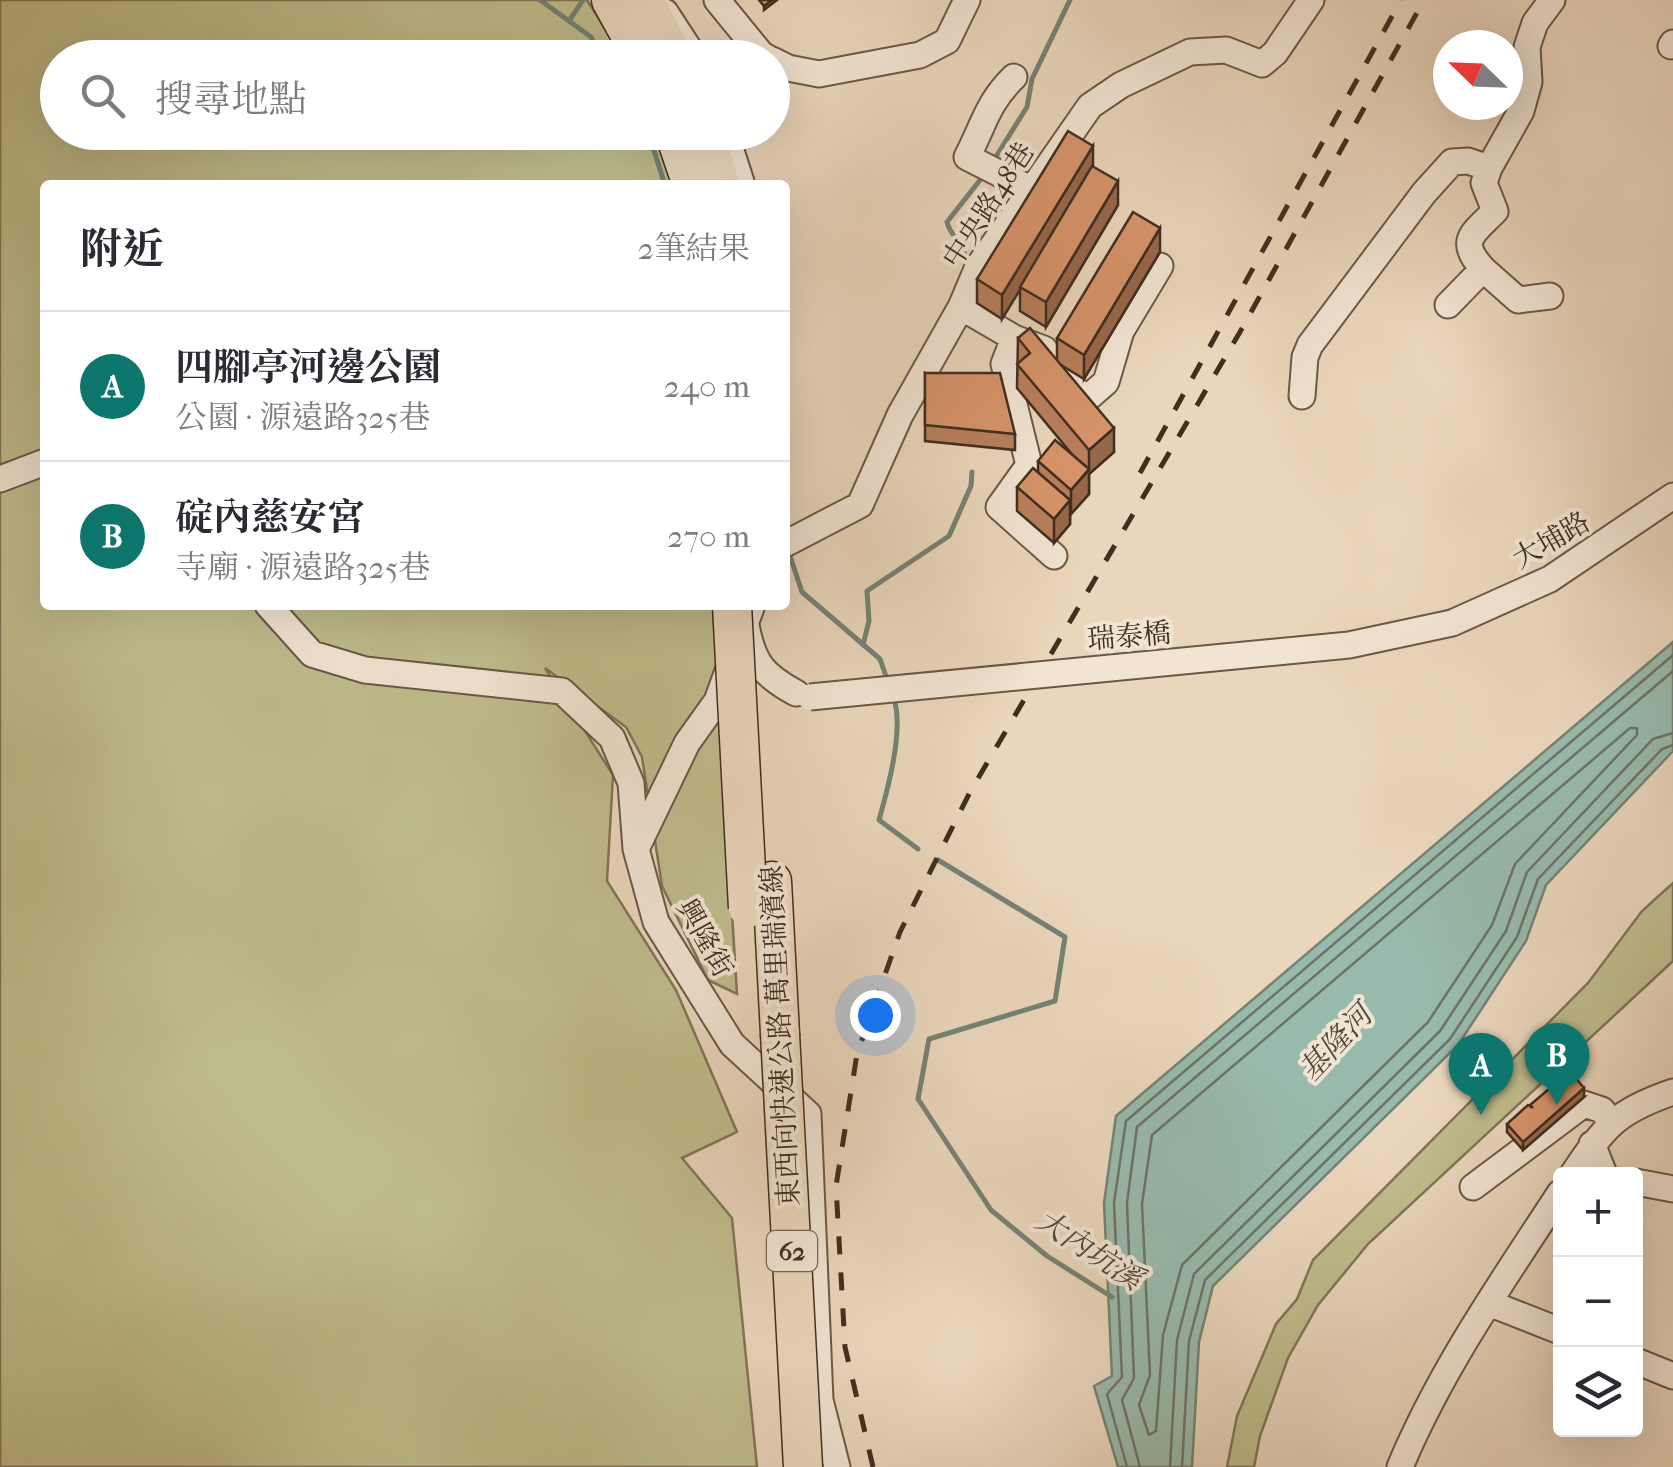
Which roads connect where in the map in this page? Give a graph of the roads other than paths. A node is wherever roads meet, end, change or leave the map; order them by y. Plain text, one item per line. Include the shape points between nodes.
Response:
1 (611, 0) edge
2 (644, 0) edge
3 (656, 0) edge
4 (717, 0) edge
5 (967, 0) edge
6 (1310, 0) edge
7 (1552, 0) edge
8 (633, 40) edge
9 (665, 40) edge
10 (683, 40) edge
11 (750, 40) edge
12 (790, 68) edge
13 (1014, 77) dead end
14 (680, 150) edge
15 (709, 150) edge
16 (731, 150) edge
17 (1488, 168) junction
18 (690, 180) edge
19 (718, 180) edge
20 (740, 180) edge
21 (1030, 188) junction
22 (1160, 266) dead end
23 (1484, 269) junction
24 (1550, 296) dead end
25 (1448, 305) dead end
26 (961, 307) junction
27 (1067, 324) edge
28 (1014, 338) junction
29 (1048, 356) junction
30 (1302, 396) dead end
31 (40, 464) edge
32 (0, 479) edge
33 (1673, 496) edge
34 (790, 541) edge
35 (1054, 556) dead end
36 (272, 610) edge
37 (746, 610) edge
38 (746, 610) edge
39 (746, 610) edge
40 (1452, 622) joint
41 (803, 695) junction
42 (717, 700) junction
43 (636, 849) junction
44 (767, 1034) junction
45 (1673, 1092) edge
46 (1611, 1122) junction
47 (1592, 1144) junction
48 (1577, 1167) edge
49 (1601, 1167) edge
50 (1643, 1183) edge
51 (1473, 1186) dead end
52 (1673, 1189) edge
53 (1553, 1204) edge
54 (1489, 1303) junction
55 (1553, 1329) edge
56 (1643, 1364) edge
57 (1673, 1376) edge
58 (778, 1467) edge
59 (803, 1467) edge
60 (837, 1467) edge
61 (1400, 1467) edge

1 - 8 highway
2 - 9 highway
3 - 10 street
4 - 11 street
5 - 12 street via 947,41 920,55 819,74
6 - 21 street, 中央路48巷 via 1262,64 1226,50 1190,52 1120,85 1090,106
7 - 17 street via 1527,47 1529,82 1521,111
13 - 21 street via 992,98 967,157
14 - 18 highway
15 - 19 highway
16 - 20 street
17 - 23 street via 1484,183 1495,211 1468,245
17 - 30 street via 1452,162 1424,193 1310,346
21 - 26 street, 中央路48巷 via 978,267
22 - 29 street via 1121,331 1106,382 1090,396 1067,382
23 - 24 street via 1518,300
23 - 25 street
26 - 28 street
26 - 34 street, 中央路48巷 via 900,415 860,505
27 - 29 street
28 - 29 street
28 - 35 street via 1004,364 1030,465 999,508
31 - 32 street
33 - 40 street, 大埔路 via 1550,580
36 - 43 street via 312,654 365,670 562,691 612,738 631,783
37 - 41 street via 752,654 771,680
38 - 42 street
39 - 44 highway, 東西向快速公路 萬里瑞濱線 / 62
40 - 41 street, 瑞泰橋, bridge via 1349,645
41 - 42 street
42 - 43 street via 687,743
43 - 60 street, 興隆街 via 656,922 732,1044 808,1114 820,1400
44 - 58 highway, 東西向快速公路 萬里瑞濱線 / 62
44 - 59 highway, 東西向快速公路 萬里瑞濱線 / 62, bridge
45 - 46 street
46 - 47 street
46 - 51 street via 1584,1104
47 - 48 street
47 - 49 street
50 - 52 street
53 - 54 street
54 - 55 street
54 - 61 street via 1421,1417
56 - 57 street

